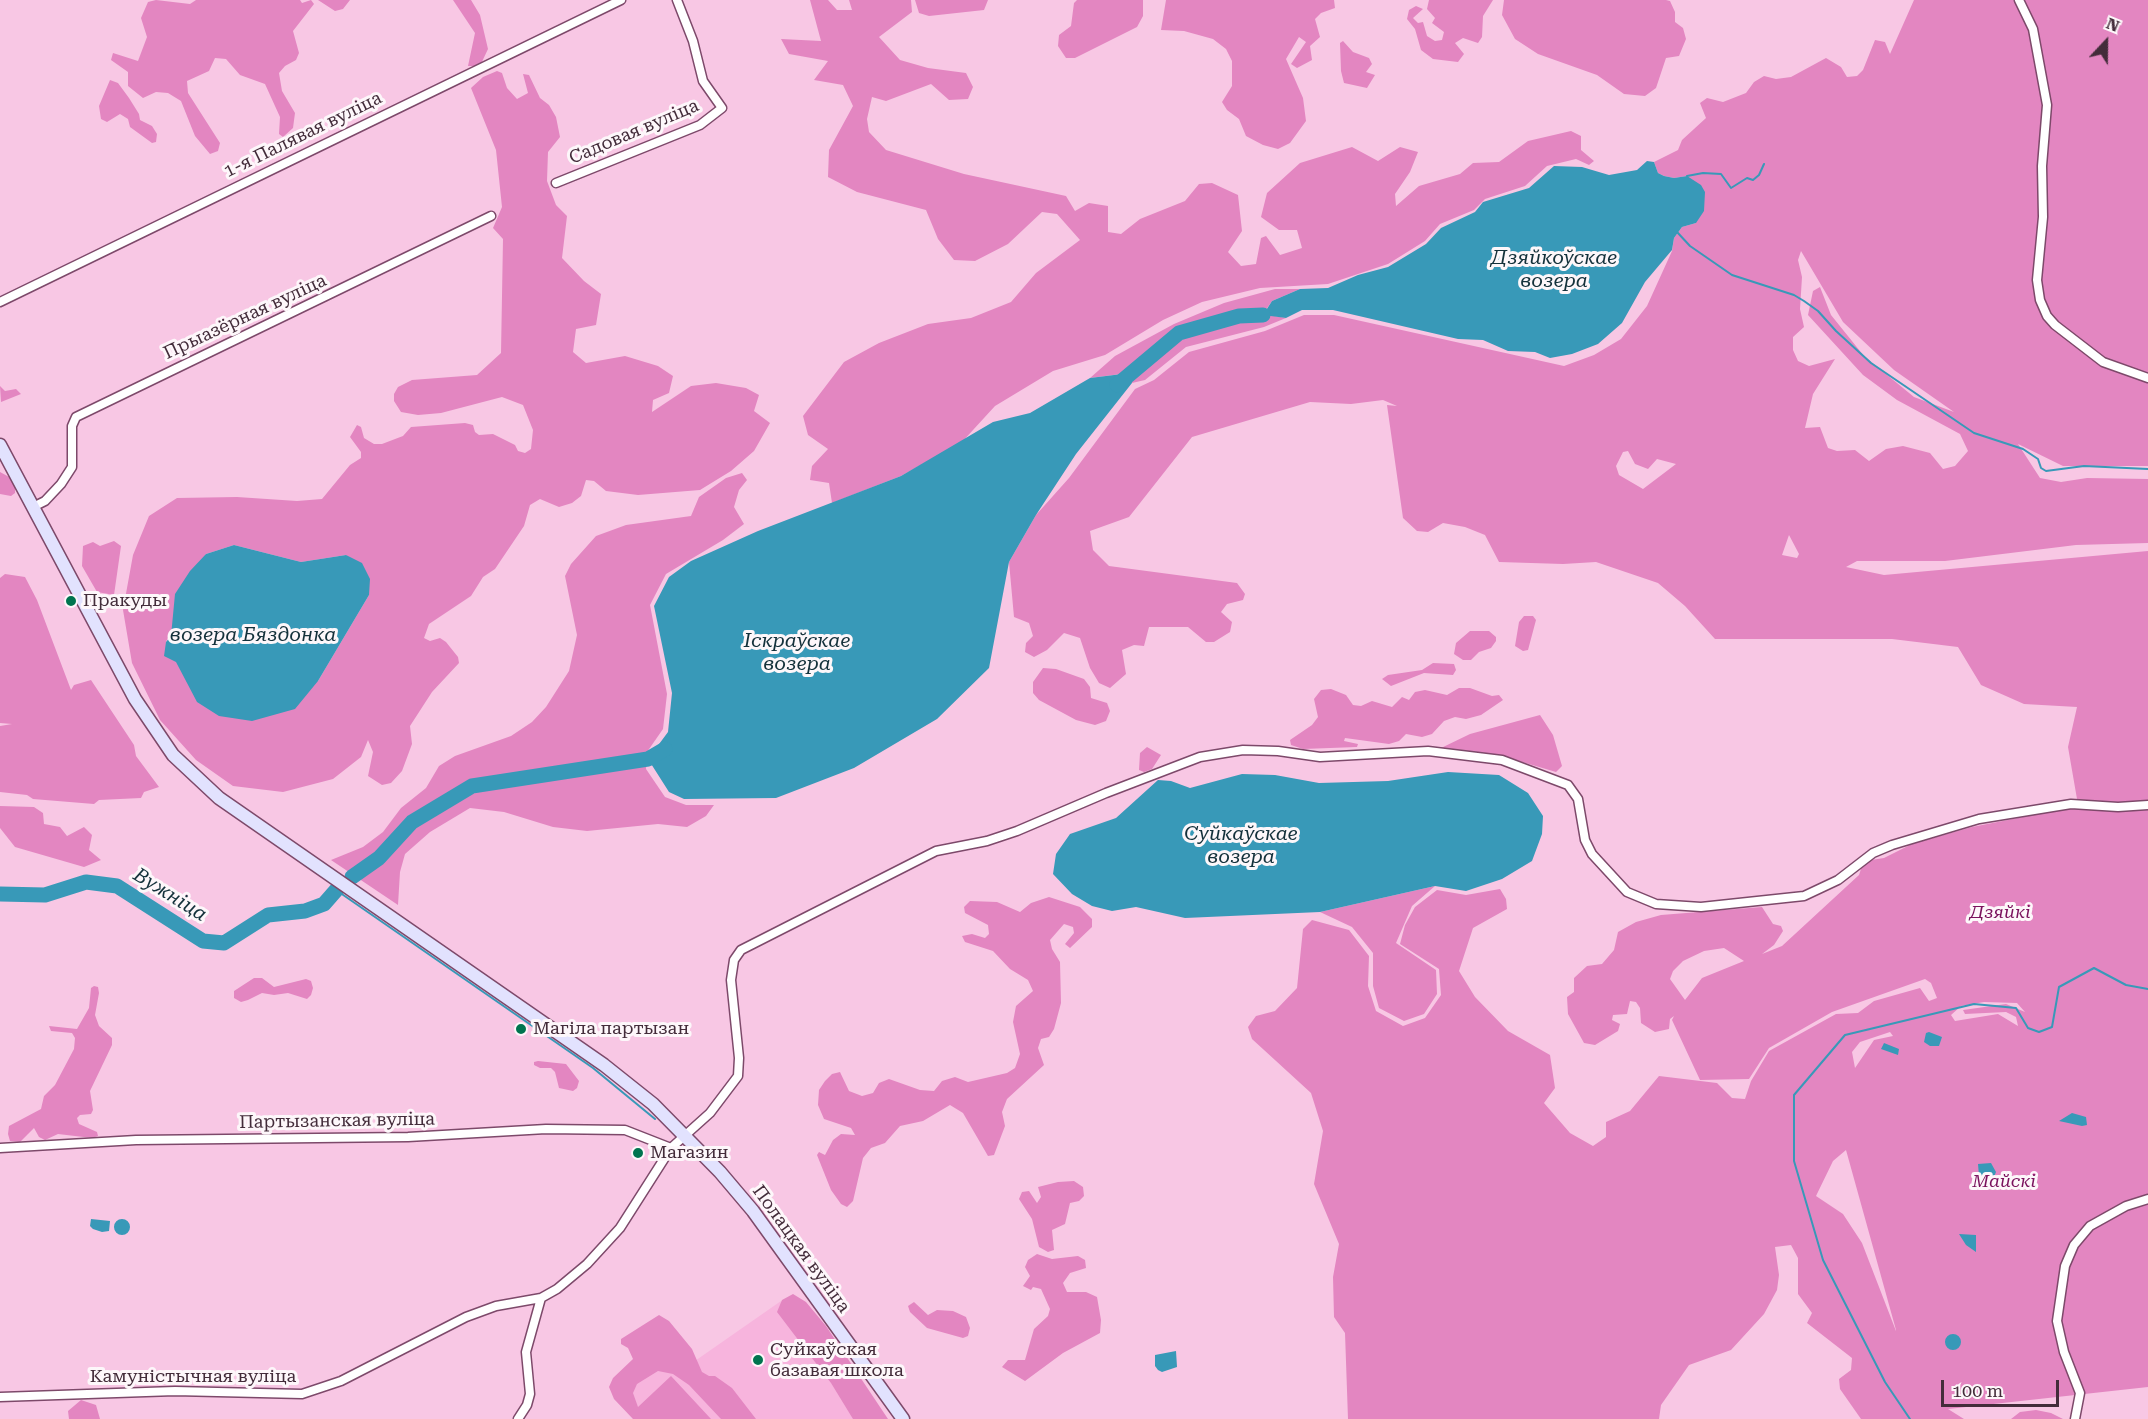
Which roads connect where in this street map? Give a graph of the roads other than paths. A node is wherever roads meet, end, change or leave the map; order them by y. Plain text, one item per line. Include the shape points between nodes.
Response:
1 (621, 0) edge
2 (677, 0) edge
3 (2019, 0) edge
4 (556, 183) dead end
5 (491, 216) dead end
6 (0, 302) edge
7 (2148, 378) edge
8 (0, 445) edge
9 (33, 507) junction
10 (2148, 805) edge
11 (685, 1135) junction
12 (0, 1148) edge
13 (670, 1148) junction
14 (2148, 1199) edge
15 (541, 1298) junction
16 (0, 1397) edge
17 (518, 1419) edge
18 (903, 1419) edge
19 (2074, 1419) edge

1 - 6 street, 1-я Палявая вуліца
2 - 4 street, Садовая вуліца via 703,81 722,108 700,125
3 - 7 street via 2036,39 2047,105 2037,280 2040,300 2055,325 2103,362
5 - 9 street, Прыазёрная вуліца via 76,417 72,426 72,467 45,501
8 - 9 main road, Полацкая вуліца
9 - 11 main road, Полацкая вуліца via 153,728 172,755 219,798 604,1065
10 - 11 street, Камуністычная вуліца via 2071,804 1979,819 1873,853 1838,880 1804,896 1701,907 1656,904 1627,892 1592,854 1585,840 1578,799 1568,785 1502,760 1428,751 1320,757 1243,750 1200,757 1017,831 936,851 741,950 734,960 731,980 738,1076 710,1113
11 - 13 street, Камуністычная вуліца
11 - 18 main road, Полацкая вуліца via 753,1211
12 - 13 street, Партызанская вуліца via 136,1140 408,1137 546,1129 626,1130
13 - 15 street, Камуністычная вуліца via 620,1228 588,1264
14 - 19 street via 2090,1226 2074,1245 2065,1266 2057,1321 2080,1393
15 - 16 street, Камуністычная вуліца via 496,1306 466,1317 341,1382 302,1394 175,1390
15 - 17 street via 526,1352 530,1394

